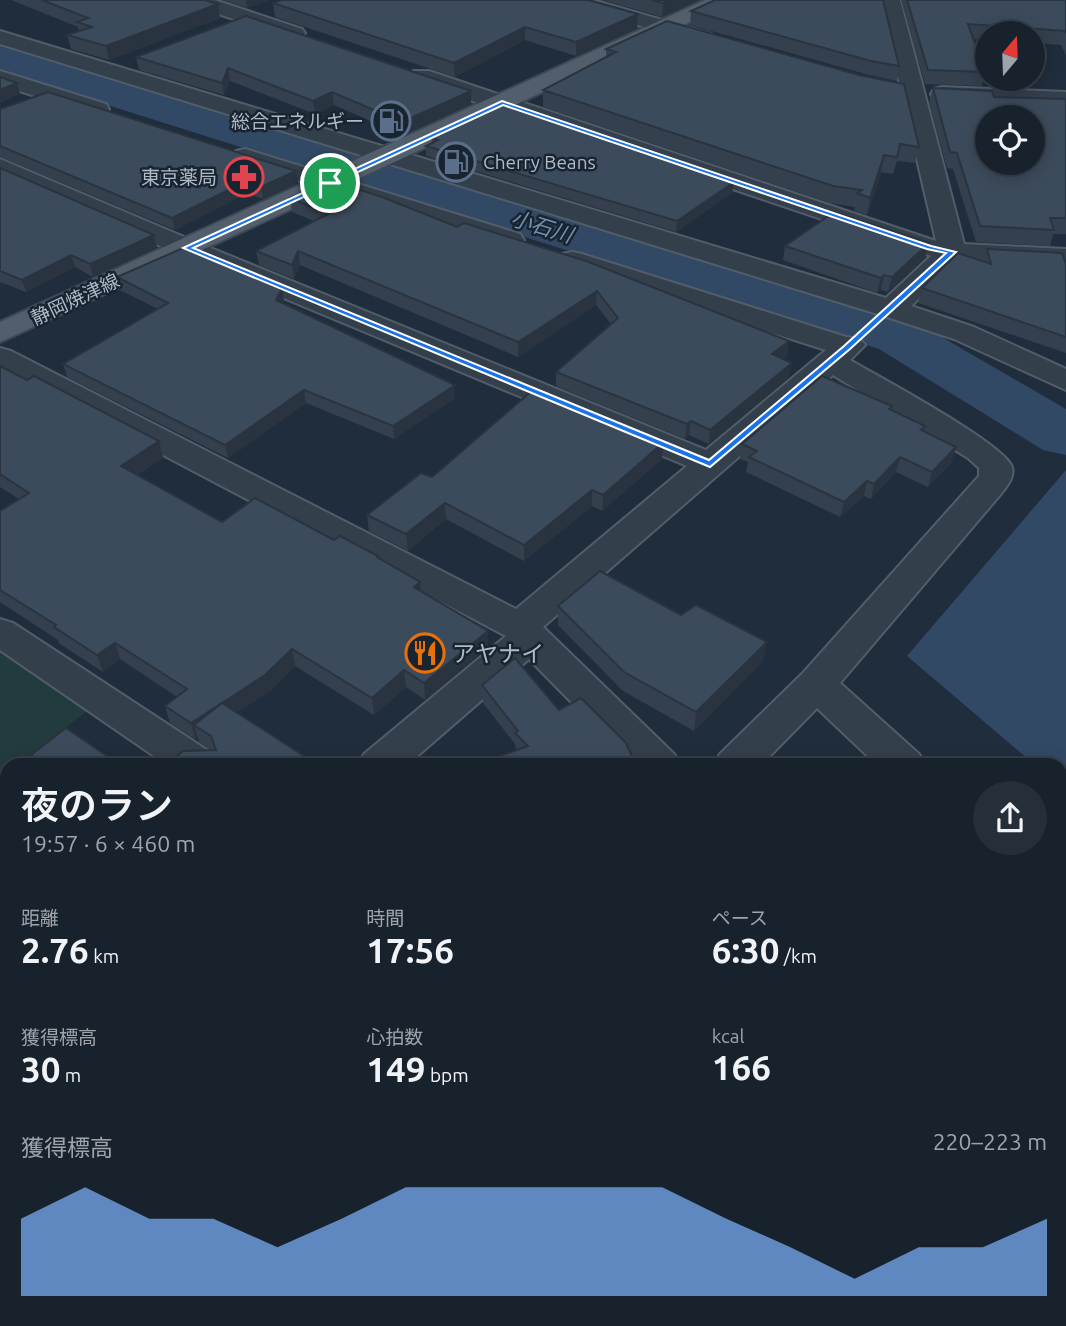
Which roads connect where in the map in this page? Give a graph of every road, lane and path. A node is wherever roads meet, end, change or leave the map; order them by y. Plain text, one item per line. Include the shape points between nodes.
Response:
1 (195, 0) edge
2 (572, 0) edge
3 (721, 0) edge
4 (890, 0) edge
5 (282, 4) edge
6 (247, 18) junction
7 (222, 27) edge
8 (664, 27) junction
9 (0, 37) edge
10 (311, 39) edge
11 (721, 43) edge
12 (145, 56) edge
13 (400, 69) edge
14 (105, 72) junction
15 (0, 78) edge
16 (900, 91) junction
17 (52, 93) junction
18 (1066, 99) edge
19 (502, 103) junction
20 (12, 108) edge
21 (126, 118) edge
22 (228, 150) edge
23 (387, 156) junction
24 (0, 166) edge
25 (333, 181) junction
26 (187, 248) junction
27 (952, 252) junction
28 (1066, 257) edge
29 (888, 311) junction
30 (0, 333) edge
31 (843, 351) junction
32 (0, 357) edge
33 (1066, 381) edge
34 (710, 464) junction
35 (0, 632) edge
36 (524, 632) junction
37 (816, 684) junction
38 (188, 758) edge
39 (387, 758) edge
40 (652, 758) edge
41 (742, 758) edge
42 (896, 758) edge

1 - 6 street
2 - 8 street
3 - 8 main road, 静岡焼津線
4 - 16 street
5 - 6 street
6 - 7 street
6 - 10 street
8 - 11 street
8 - 19 main road, 静岡焼津線
9 - 14 street
12 - 14 street
13 - 19 street
14 - 17 street
14 - 23 street
15 - 17 street
16 - 18 street
16 - 27 street
17 - 20 street
17 - 21 street
19 - 23 main road, 静岡焼津線
19 - 27 street
22 - 25 street
23 - 25 main road, 静岡焼津線
23 - 29 street
24 - 26 street
25 - 26 main road, 静岡焼津線
25 - 31 street
26 - 30 main road, 静岡焼津線
26 - 34 street
27 - 28 street
27 - 29 street
29 - 31 street
29 - 33 street via 964,332
31 - 34 street
31 - 37 street via 980,451 995,465 996,476
32 - 36 street
34 - 36 street
35 - 38 street
36 - 39 street
36 - 40 street
37 - 41 street
37 - 42 street

